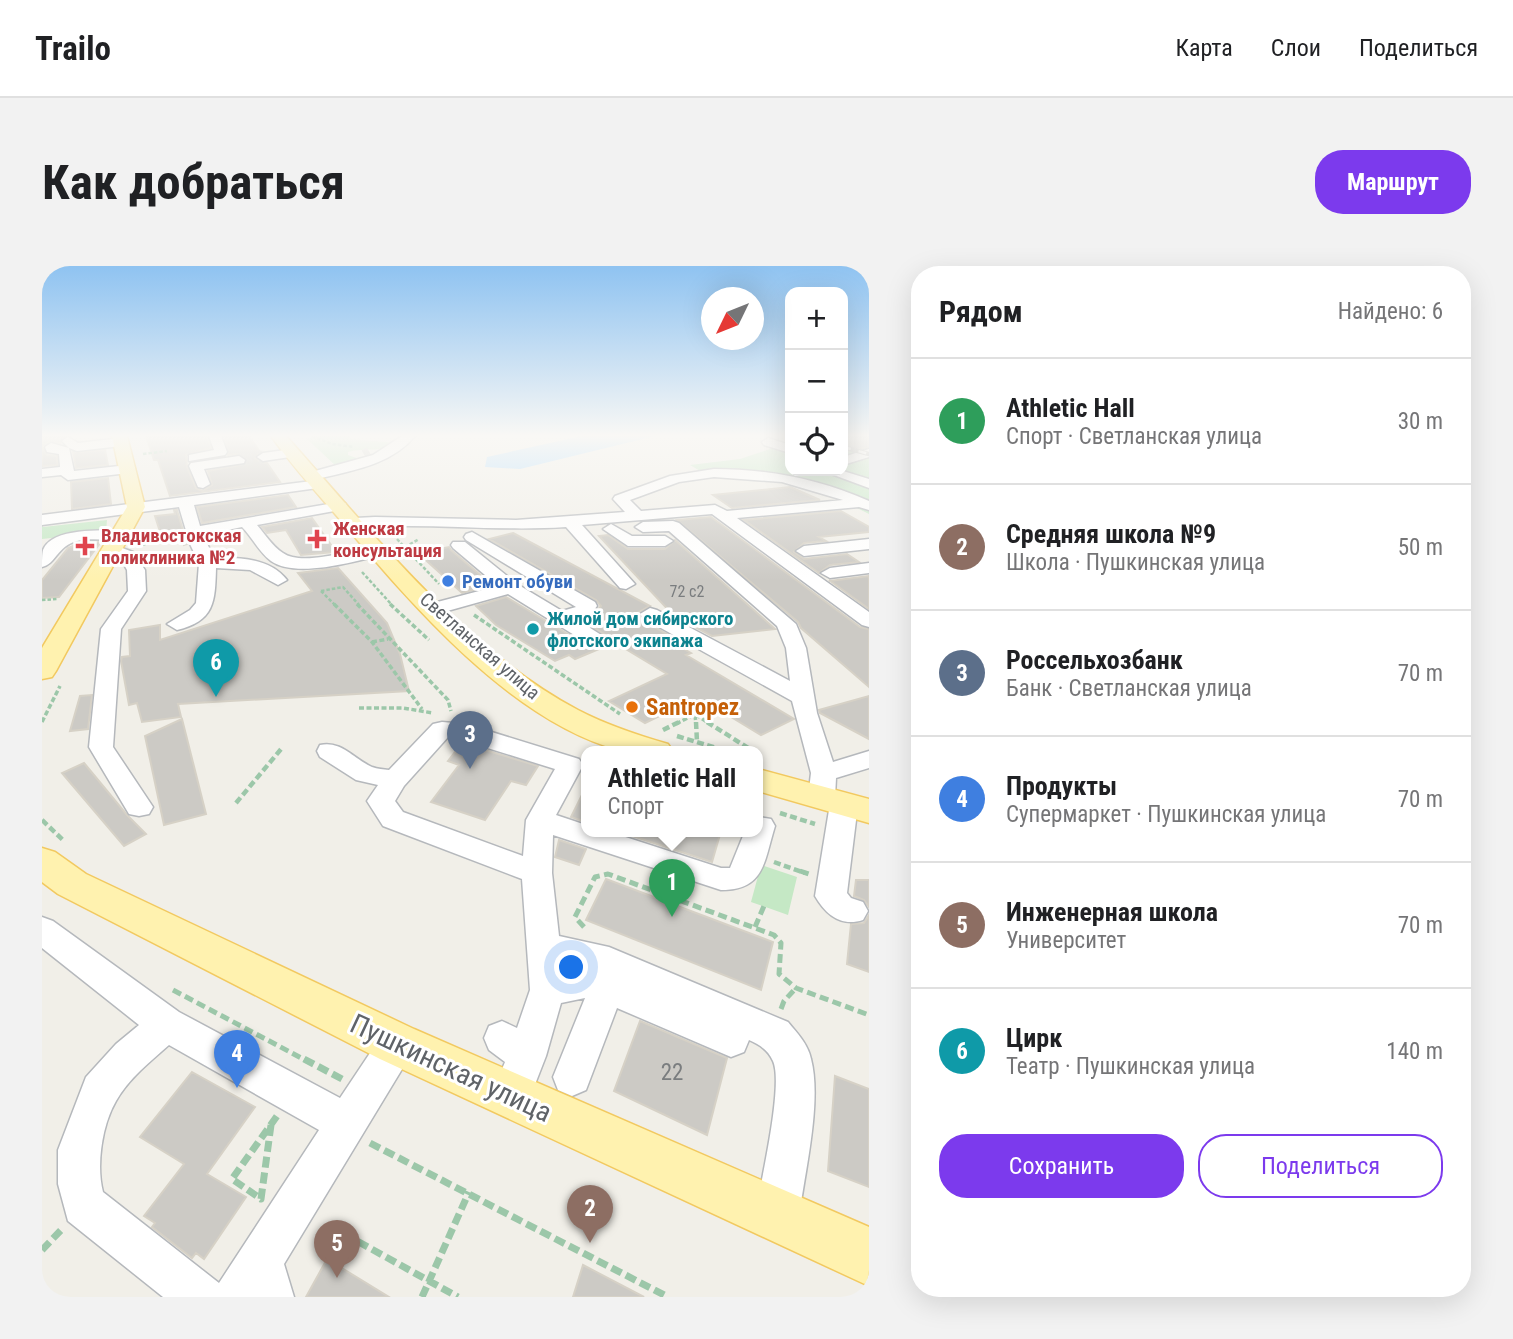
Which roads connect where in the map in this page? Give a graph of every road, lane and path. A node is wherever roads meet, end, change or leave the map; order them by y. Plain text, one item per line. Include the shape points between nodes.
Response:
1 (134, 484) edge
2 (291, 484) edge
3 (321, 484) edge
4 (687, 484) edge
5 (787, 484) edge
6 (815, 484) edge
7 (686, 488) junction
8 (744, 488) dead end
9 (620, 499) junction
10 (185, 501) junction
11 (136, 508) junction
12 (867, 508) edge
13 (42, 509) edge
14 (723, 511) junction
15 (658, 514) junction
16 (347, 515) junction
17 (637, 515) junction
18 (65, 517) junction
19 (42, 520) edge
20 (561, 521) junction
21 (245, 523) junction
22 (673, 526) junction
23 (197, 528) junction
24 (172, 529) dead end
25 (611, 529) junction
26 (688, 540) junction
27 (385, 541) junction
28 (465, 541) joint
29 (123, 544) junction
30 (869, 544) edge
31 (804, 551) dead end
32 (42, 562) edge
33 (208, 563) junction
34 (869, 568) edge
35 (830, 573) dead end
36 (278, 580) dead end
37 (626, 584) dead end
38 (511, 588) junction
39 (457, 603) junction
40 (433, 610) junction
41 (650, 614) dead end
42 (559, 618) junction
43 (869, 621) edge
44 (177, 624) dead end
45 (388, 639) junction
46 (372, 642) junction
47 (598, 642) dead end
48 (42, 671) edge
49 (804, 698) junction
50 (359, 708) dead end
51 (423, 710) junction
52 (695, 714) junction
53 (629, 719) dead end
54 (697, 742) junction
55 (640, 746) edge
56 (710, 746) edge
57 (745, 746) edge
58 (282, 748) dead end
59 (329, 751) dead end
60 (869, 759) edge
61 (395, 780) junction
62 (236, 803) dead end
63 (840, 804) edge
64 (763, 805) edge
65 (139, 807) dead end
66 (540, 820) junction
67 (581, 834) edge
68 (591, 837) edge
69 (755, 837) edge
70 (768, 860) dead end
71 (42, 862) edge
72 (801, 872) dead end
73 (537, 873) junction
74 (764, 906) dead end
75 (852, 911) dead end
76 (755, 928) junction
77 (42, 930) edge
78 (594, 931) dead end
79 (545, 947) junction
80 (607, 988) junction
81 (796, 988) junction
82 (547, 990) junction
83 (784, 1001) dead end
84 (166, 1005) junction
85 (869, 1015) edge
86 (731, 1040) dead end
87 (397, 1044) junction
88 (513, 1063) junction
89 (572, 1077) dead end
90 (360, 1118) junction
91 (271, 1125) joint
92 (469, 1192) junction
93 (777, 1216) junction
94 (330, 1226) dead end
95 (869, 1257) edge
96 (428, 1281) junction
97 (256, 1285) edge
98 (201, 1297) edge
99 (422, 1297) edge
100 (458, 1297) edge
101 (668, 1297) edge

1 - 11 main road
2 - 10 street
3 - 16 main road, Светланская улица
4 - 7 street
5 - 8 street
6 - 12 street
7 - 9 street
7 - 14 street
9 - 17 street
9 - 20 street
10 - 11 street
10 - 23 street
11 - 18 street
11 - 29 main road
12 - 14 street
13 - 18 street via 67,509
14 - 15 street
14 - 43 street
15 - 17 street
15 - 22 street
16 - 20 street via 496,525
16 - 21 street
16 - 27 main road, Светланская улица
17 - 20 street
18 - 19 street
20 - 25 street
20 - 37 street
21 - 23 street
21 - 27 street via 286,562 310,562
22 - 25 street
22 - 26 street
23 - 24 street
23 - 29 path
23 - 33 street
25 - 26 street via 628,541 641,543
26 - 49 street via 786,624 796,648
27 - 39 path
27 - 40 main road, Светланская улица
28 - 38 street
28 - 42 street via 588,606
29 - 32 street via 76,537 56,544
29 - 48 main road
29 - 65 street via 138,579 132,601 111,629 101,747
30 - 31 street
33 - 36 street via 256,566
33 - 44 street via 205,603 197,614
34 - 35 street
38 - 39 street
38 - 42 street
39 - 40 street
39 - 53 path
40 - 55 main road, Светланская улица via 554,709
41 - 49 street
42 - 47 street
45 - 46 path
45 - 46 path via 343,587 321,591
45 - 51 path via 448,700 452,718
46 - 51 path
49 - 63 street via 805,713
50 - 51 path
52 - 54 path
52 - 54 path via 660,732
52 - 57 path
54 - 56 path
58 - 62 path
59 - 61 street via 365,774
60 - 63 street
61 - 66 street via 442,729 457,729 569,765
61 - 73 street via 382,801 393,819
63 - 64 main road
63 - 64 path
63 - 75 street via 831,896 840,907
66 - 67 street
66 - 73 street
68 - 69 street via 721,880 737,879 746,871
70 - 72 path
71 - 87 main road, Пушкинская улица via 72,884
73 - 79 street
74 - 76 path
76 - 78 path via 608,874 595,877 575,916 582,926
76 - 81 path via 774,935 780,943 779,974
77 - 84 street
79 - 82 street
79 - 93 street via 597,957 775,1034 792,1058 796,1087
80 - 82 street via 584,984
80 - 86 street
80 - 89 street
81 - 83 path
81 - 85 path
82 - 88 street
84 - 90 street
84 - 90 path
84 - 98 street via 100,1090 79,1150 79,1184 85,1205
87 - 88 main road, Пушкинская улица
87 - 90 street
88 - 93 main road, Пушкинская улица
90 - 92 path
90 - 97 street
91 - 91 path via 232,1180 261,1199 263,1186
92 - 96 path
92 - 101 path
93 - 95 main road, Пушкинская улица
94 - 96 path
96 - 99 path
96 - 100 path

